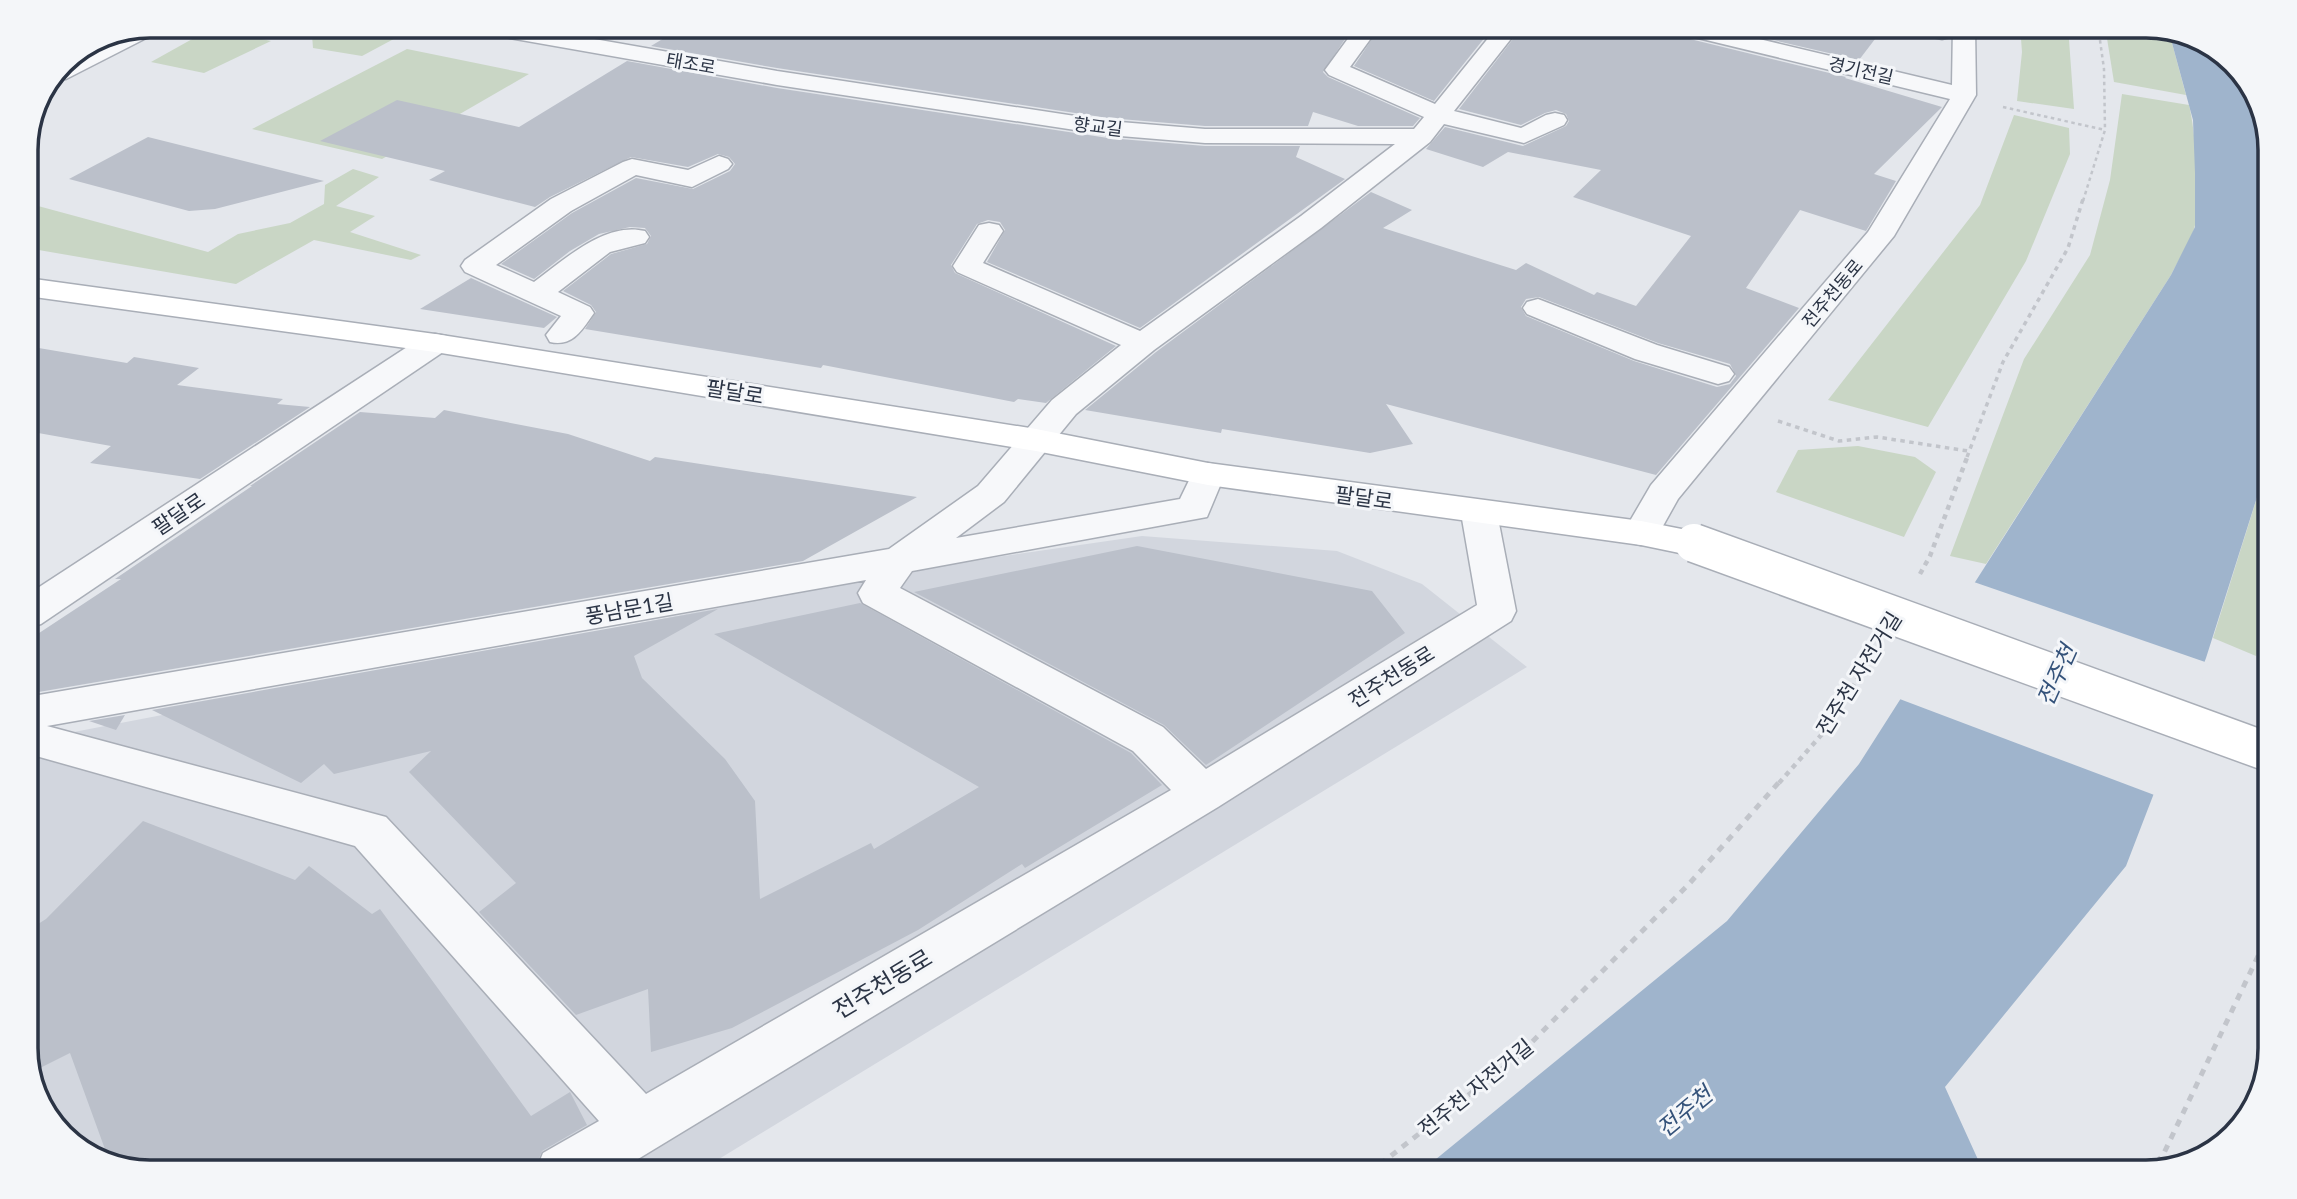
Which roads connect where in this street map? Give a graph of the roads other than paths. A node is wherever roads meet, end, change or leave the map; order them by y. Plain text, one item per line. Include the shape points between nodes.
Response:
1 (549, 38) edge
2 (1360, 38) edge
3 (1500, 38) edge
4 (1727, 38) edge
5 (1954, 38) edge
6 (115, 45) edge
7 (83, 61) edge
8 (777, 78) joint
9 (1964, 95) junction
10 (1555, 120) dead end
11 (1430, 126) junction
12 (719, 164) dead end
13 (989, 230) dead end
14 (635, 237) dead end
15 (39, 289) edge
16 (537, 294) junction
17 (1538, 308) dead end
18 (561, 335) dead end
19 (435, 343) junction
20 (1143, 343) junction
21 (1718, 374) dead end
22 (1035, 440) junction
23 (1208, 474) junction
24 (1479, 513) junction
25 (1640, 533) junction
26 (901, 560) junction
27 (39, 606) edge
28 (39, 734) edge
29 (39, 740) edge
30 (2258, 748) edge
31 (1202, 794) junction
32 (639, 1126) junction
33 (584, 1160) edge

1 - 8 street, 태조로
2 - 11 street, 향교길 via 1337,70
3 - 11 street
4 - 9 street, 경기전길
5 - 9 street
6 - 7 street
8 - 11 street, 향교길 via 1108,128 1205,136
9 - 25 street, 전주천동로 via 1880,236 1664,493
10 - 11 street, 향교길 via 1524,136
11 - 20 street via 1311,222
12 - 16 street via 692,179 632,167 561,205 475,266
13 - 20 street via 967,266
14 - 16 street via 600,246
15 - 19 street, 팔달로
16 - 18 street via 579,313
17 - 21 street via 1646,352
19 - 22 street, 팔달로
19 - 27 street, 팔달로
20 - 22 street via 1064,407
22 - 23 street, 팔달로
22 - 26 street via 991,494
23 - 24 street, 팔달로
23 - 26 street, 풍남문1길 via 1194,509
24 - 25 street, 팔달로
24 - 31 street, 전주천동로 via 1497,611
25 - 30 street, 팔달로, bridge via 1695,543
26 - 28 street, 풍남문1길 via 86,703
26 - 31 street via 877,593 1148,739
29 - 32 street via 370,831
31 - 32 street, 전주천동로
32 - 33 street, 전주천동로

